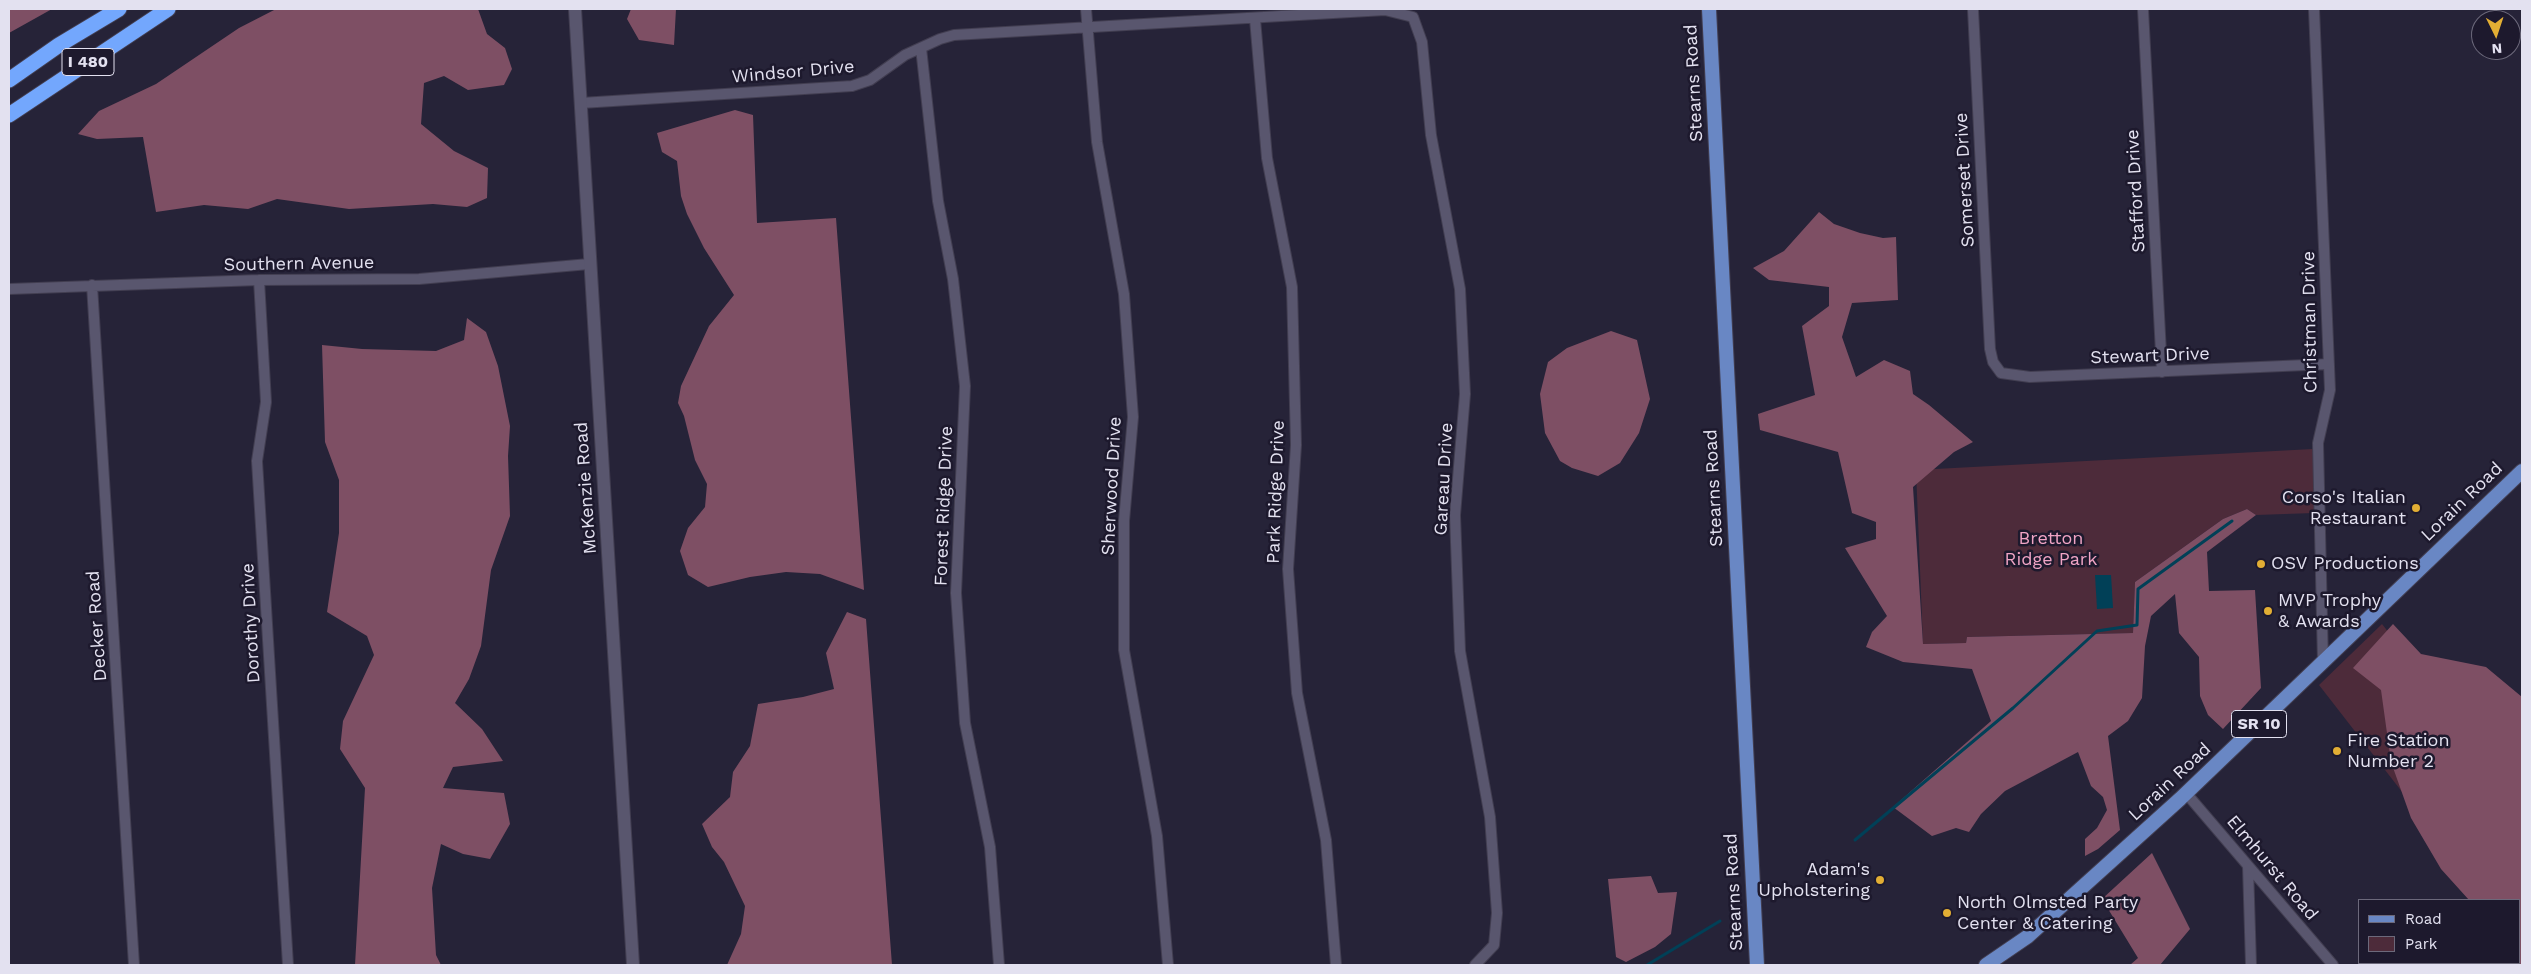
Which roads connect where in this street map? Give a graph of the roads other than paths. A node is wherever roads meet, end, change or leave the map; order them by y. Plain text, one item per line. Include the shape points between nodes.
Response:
1 (119, 9) edge
2 (168, 9) edge
3 (574, 9) edge
4 (1086, 9) edge
5 (1709, 9) edge
6 (1973, 9) edge
7 (2143, 9) edge
8 (2314, 9) edge
9 (1413, 17) joint
10 (1254, 19) junction
11 (1087, 26) junction
12 (921, 48) junction
13 (9, 80) edge
14 (581, 103) junction
15 (9, 115) edge
16 (589, 264) junction
17 (259, 280) junction
18 (92, 285) junction
19 (9, 289) edge
20 (1990, 349) joint
21 (2328, 364) junction
22 (2162, 372) junction
23 (2522, 471) edge
24 (2323, 663) junction
25 (2186, 793) junction
26 (2248, 866) junction
27 (134, 965) edge
28 (288, 965) edge
29 (633, 965) edge
30 (999, 965) edge
31 (1168, 965) edge
32 (1336, 965) edge
33 (1475, 965) edge
34 (1757, 965) edge
35 (1986, 965) edge
36 (2251, 965) edge
37 (2333, 965) edge

1 - 13 highway, I 480
2 - 15 highway, I 480
3 - 14 street, McKenzie Road
4 - 11 street, Sherwood Drive
5 - 34 main road, Stearns Road
6 - 20 street, Somerset Drive
7 - 22 street, Stafford Drive
8 - 21 street, Christman Drive
9 - 10 street, Windsor Drive via 1385,10
9 - 33 street, Gareau Drive via 1422,42 1431,135 1460,289 1465,394 1455,515 1460,652 1490,817 1497,913 1494,945
10 - 11 street, Windsor Drive
10 - 32 street, Park Ridge Drive via 1267,158 1292,287 1296,445 1288,570 1297,693 1326,840
11 - 12 street, Windsor Drive via 954,35
11 - 31 street, Sherwood Drive via 1097,142 1124,294 1133,417 1124,521 1124,650 1157,836
12 - 14 street, Windsor Drive via 905,55 870,80 852,86
12 - 30 street, Forest Ridge Drive via 938,202 952,278 965,386 956,593 965,723 990,847
14 - 16 street, McKenzie Road
16 - 17 street, Southern Avenue via 419,279
16 - 29 street, McKenzie Road
17 - 18 street, Southern Avenue
17 - 28 street, Dorothy Drive via 266,402 257,461
18 - 19 street, Southern Avenue
18 - 27 street, Decker Road
20 - 22 street, Stewart Drive via 1993,362 2001,373 2016,376
21 - 22 street, Stewart Drive
21 - 24 street, Christman Drive via 2330,390 2318,443
23 - 24 main road, Lorain Road / SR 10
24 - 25 main road, Lorain Road / SR 10
25 - 26 street, Elmhurst Road
25 - 35 main road, Lorain Road / SR 10 via 2027,937
26 - 36 street
26 - 37 street, Elmhurst Road

